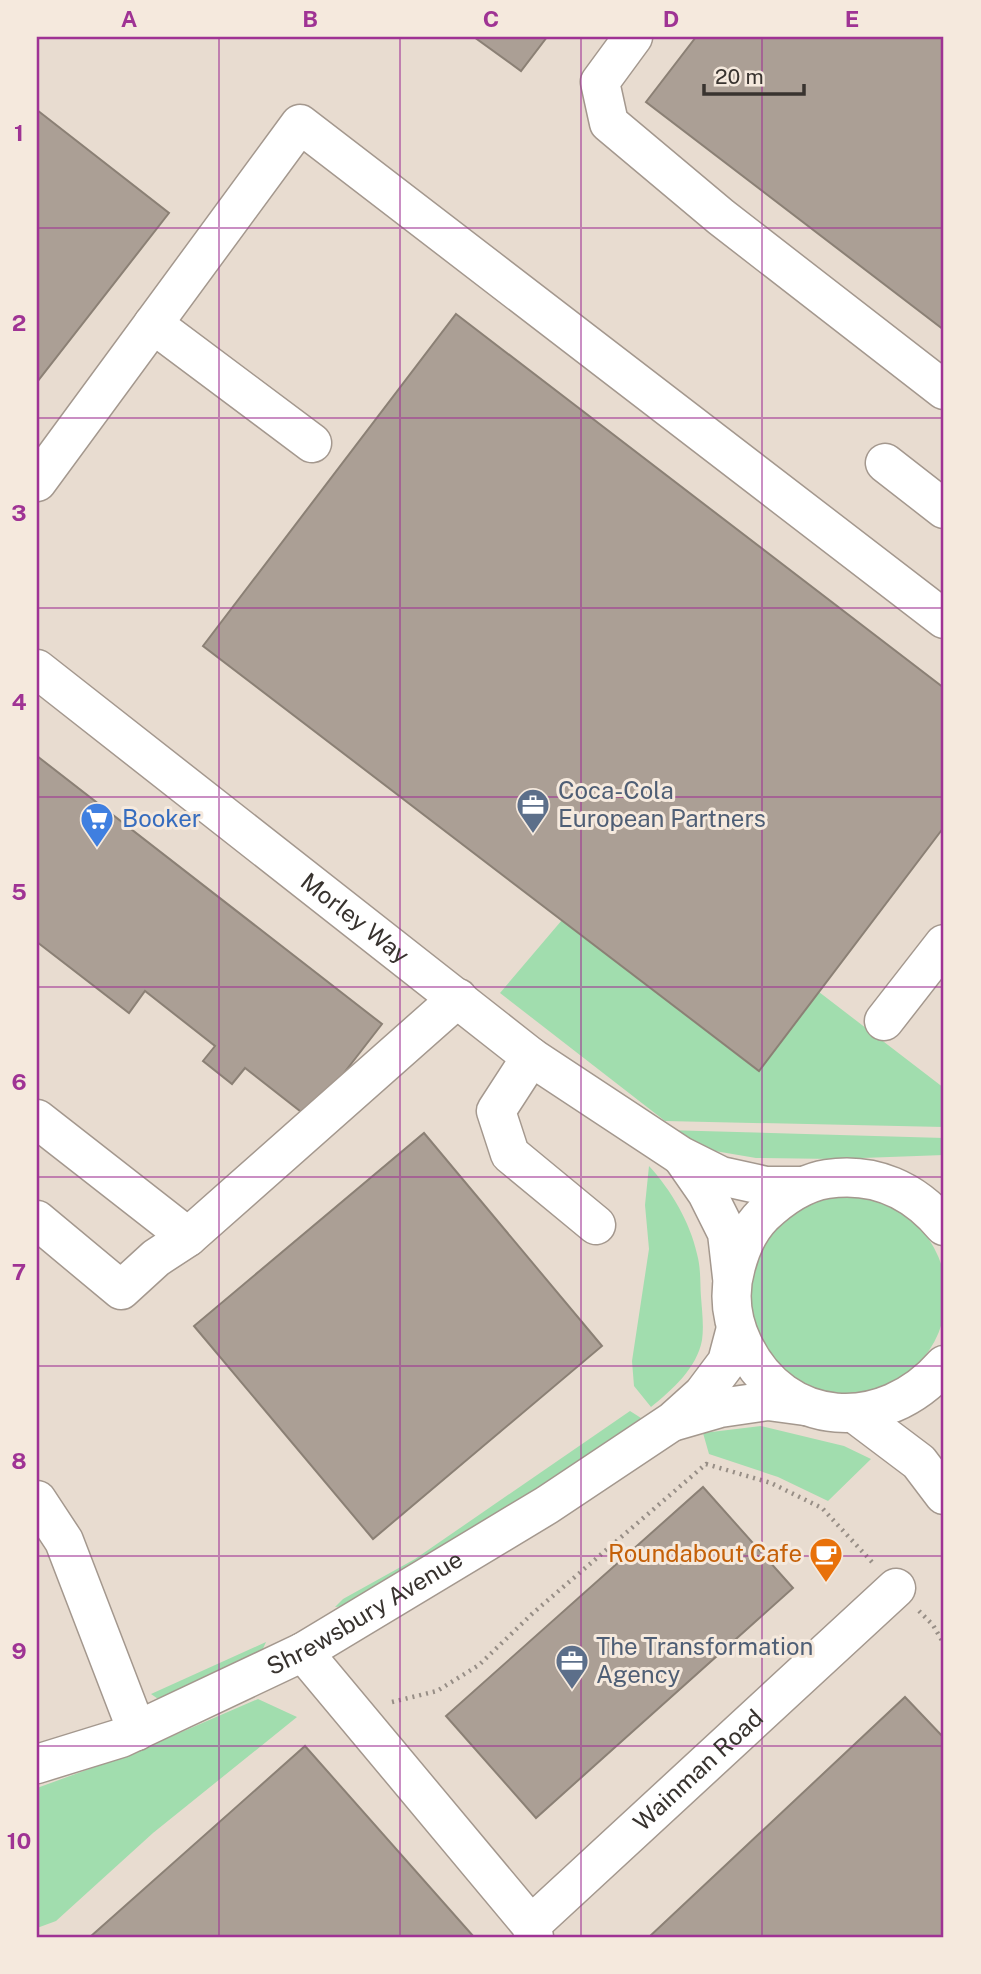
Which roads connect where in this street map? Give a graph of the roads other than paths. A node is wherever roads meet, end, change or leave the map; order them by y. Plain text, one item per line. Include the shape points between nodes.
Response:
1 (633, 37) edge
2 (153, 324) junction
3 (944, 390) edge
4 (312, 443) dead end
5 (885, 463) dead end
6 (37, 482) edge
7 (944, 509) edge
8 (944, 619) edge
9 (37, 669) edge
10 (944, 944) edge
11 (458, 998) junction
12 (884, 1021) dead end
13 (531, 1057) junction
14 (37, 1119) edge
15 (681, 1156) junction
16 (803, 1186) junction
17 (895, 1186) junction
18 (944, 1187) edge
19 (37, 1220) edge
20 (596, 1224) dead end
21 (944, 1226) edge
22 (188, 1237) junction
23 (732, 1279) junction
24 (736, 1328) junction
25 (944, 1364) edge
26 (808, 1406) junction
27 (855, 1413) junction
28 (673, 1421) junction
29 (944, 1495) edge
30 (37, 1500) edge
31 (896, 1588) road end
32 (303, 1653) junction
33 (137, 1731) junction
34 (37, 1764) edge
35 (533, 1931) edge

1 - 3 street via 600,82 609,122 721,218
2 - 4 street
2 - 6 street
2 - 8 street via 300,124
5 - 7 street
9 - 11 street, Morley Way
10 - 12 street
11 - 13 street, Morley Way
11 - 22 street
13 - 15 street, Morley Way
13 - 20 street via 496,1111 510,1154
14 - 22 street
15 - 16 street, Morley Way via 721,1176 766,1186
15 - 23 street, Morley Way via 727,1233
16 - 17 street via 859,1177
16 - 23 street via 755,1223 740,1250
17 - 18 street
17 - 21 street via 922,1202
19 - 22 street via 121,1290
23 - 24 street, Morley Way
24 - 26 street via 752,1362 776,1388
24 - 28 street, Shrewsbury Avenue via 727,1362 703,1394
25 - 27 street via 929,1383 906,1398
26 - 27 street
26 - 28 street, Shrewsbury Avenue via 768,1402 720,1408
27 - 29 street via 919,1462
28 - 32 street, Shrewsbury Avenue via 547,1505
30 - 33 street via 64,1541
31 - 35 street, Wainman Road
32 - 33 street, Shrewsbury Avenue
32 - 35 street, Wainman Road
33 - 34 street, Shrewsbury Avenue

